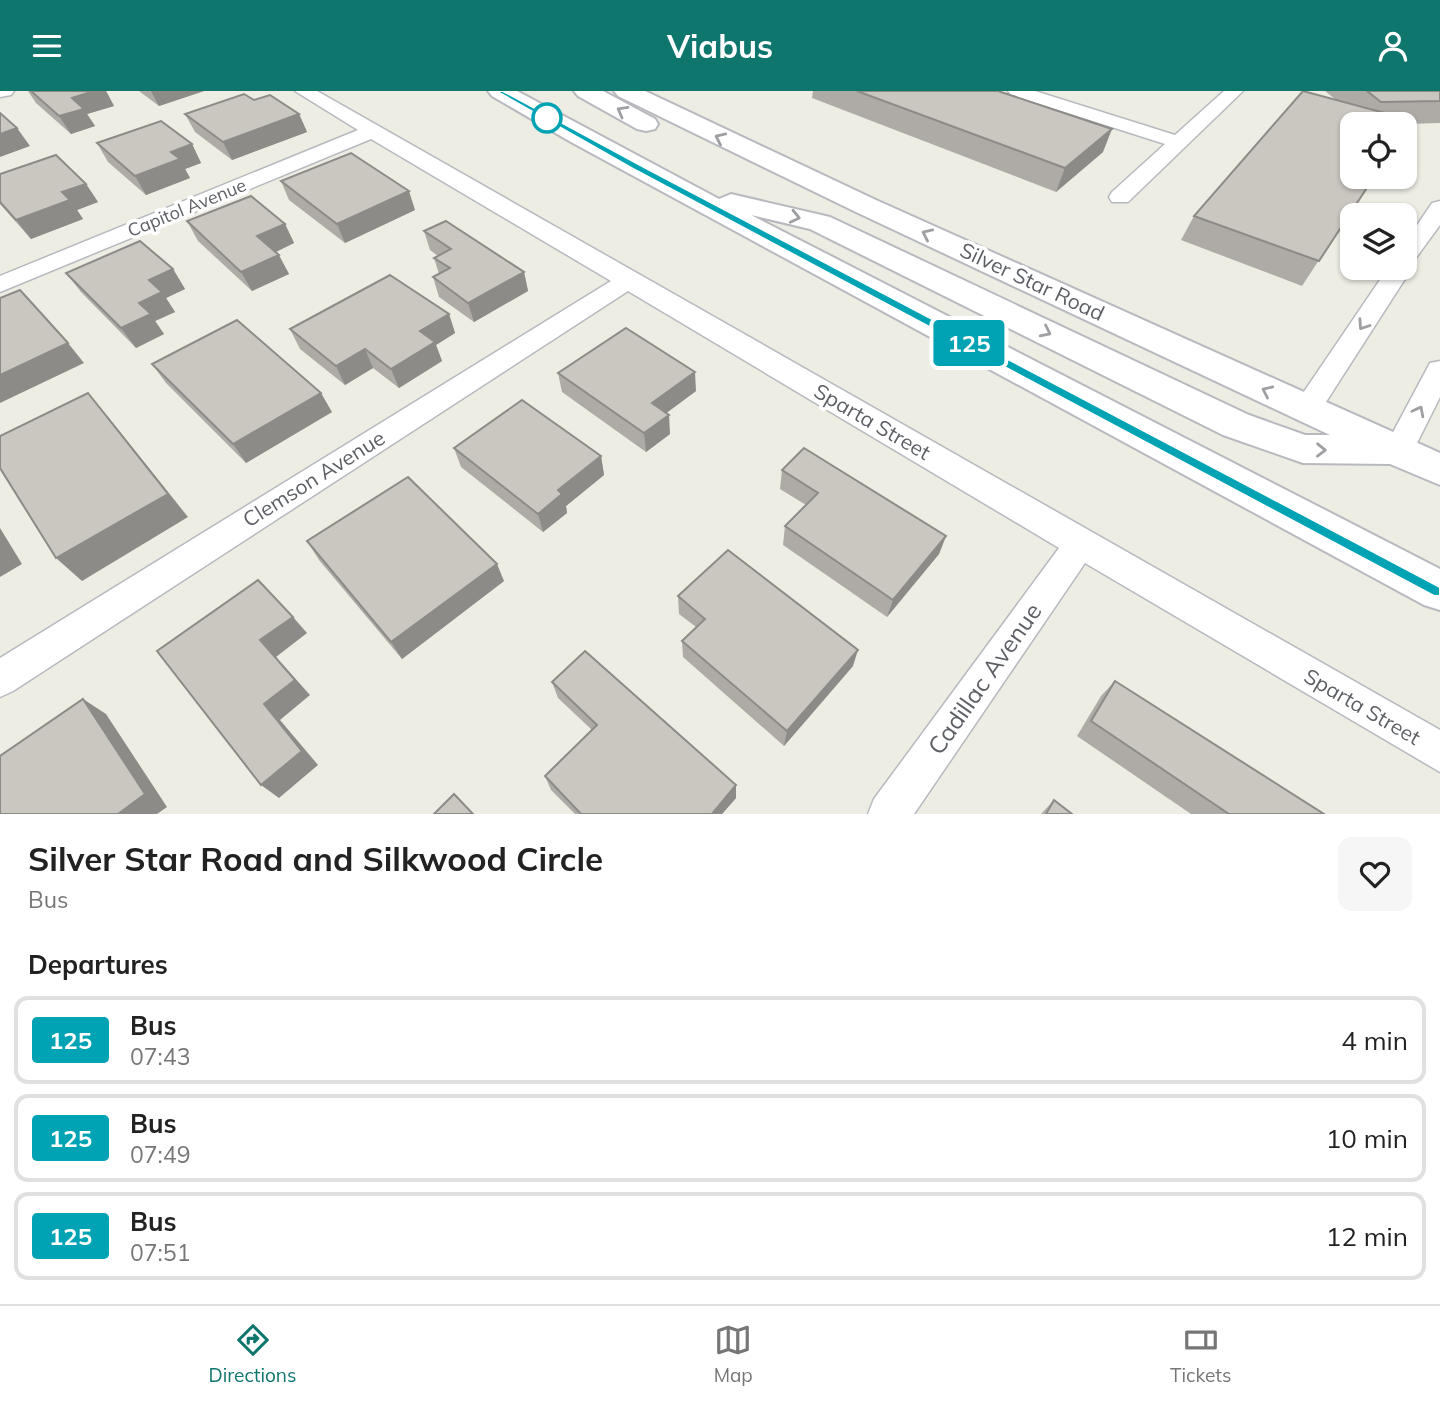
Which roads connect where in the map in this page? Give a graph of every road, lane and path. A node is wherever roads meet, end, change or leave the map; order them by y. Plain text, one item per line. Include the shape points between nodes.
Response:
1 (500, 91) edge
2 (586, 91) edge
3 (626, 91) edge
4 (1017, 91) edge
5 (1234, 91) edge
6 (321, 95) edge
7 (373, 131) junction
8 (1177, 142) junction
9 (711, 159) dead end
10 (747, 175) dead end
11 (681, 191) junction
12 (1120, 197) dead end
13 (866, 206) junction
14 (1440, 208) edge
15 (1417, 242) edge
16 (628, 280) junction
17 (1392, 280) edge
18 (0, 285) edge
19 (1440, 370) edge
20 (1307, 409) junction
21 (1398, 451) junction
22 (1440, 470) edge
23 (1081, 543) junction
24 (1440, 591) edge
25 (0, 679) edge
26 (1440, 752) edge
27 (889, 814) edge

1 - 11 main road
9 -> 2 main road
13 -> 3 main road, Silver Star Road
4 - 8 lane
5 - 8 lane
6 - 7 lane, Sparta Street
7 - 16 lane, Sparta Street
7 - 18 lane, Capitol Avenue
8 - 12 lane
10 - 13 main road
11 -> 21 main road via 820,223 1237,425 1303,449
11 - 24 main road
20 -> 13 main road, Silver Star Road
14 - 15 lane
16 - 23 lane, Sparta Street
16 - 25 lane, Clemson Avenue
17 -> 20 lane
21 -> 19 lane
20 - 21 main road, Silver Star Road
21 - 22 main road, Silver Star Road
23 - 26 lane, Sparta Street
23 - 27 lane, Cadillac Avenue

